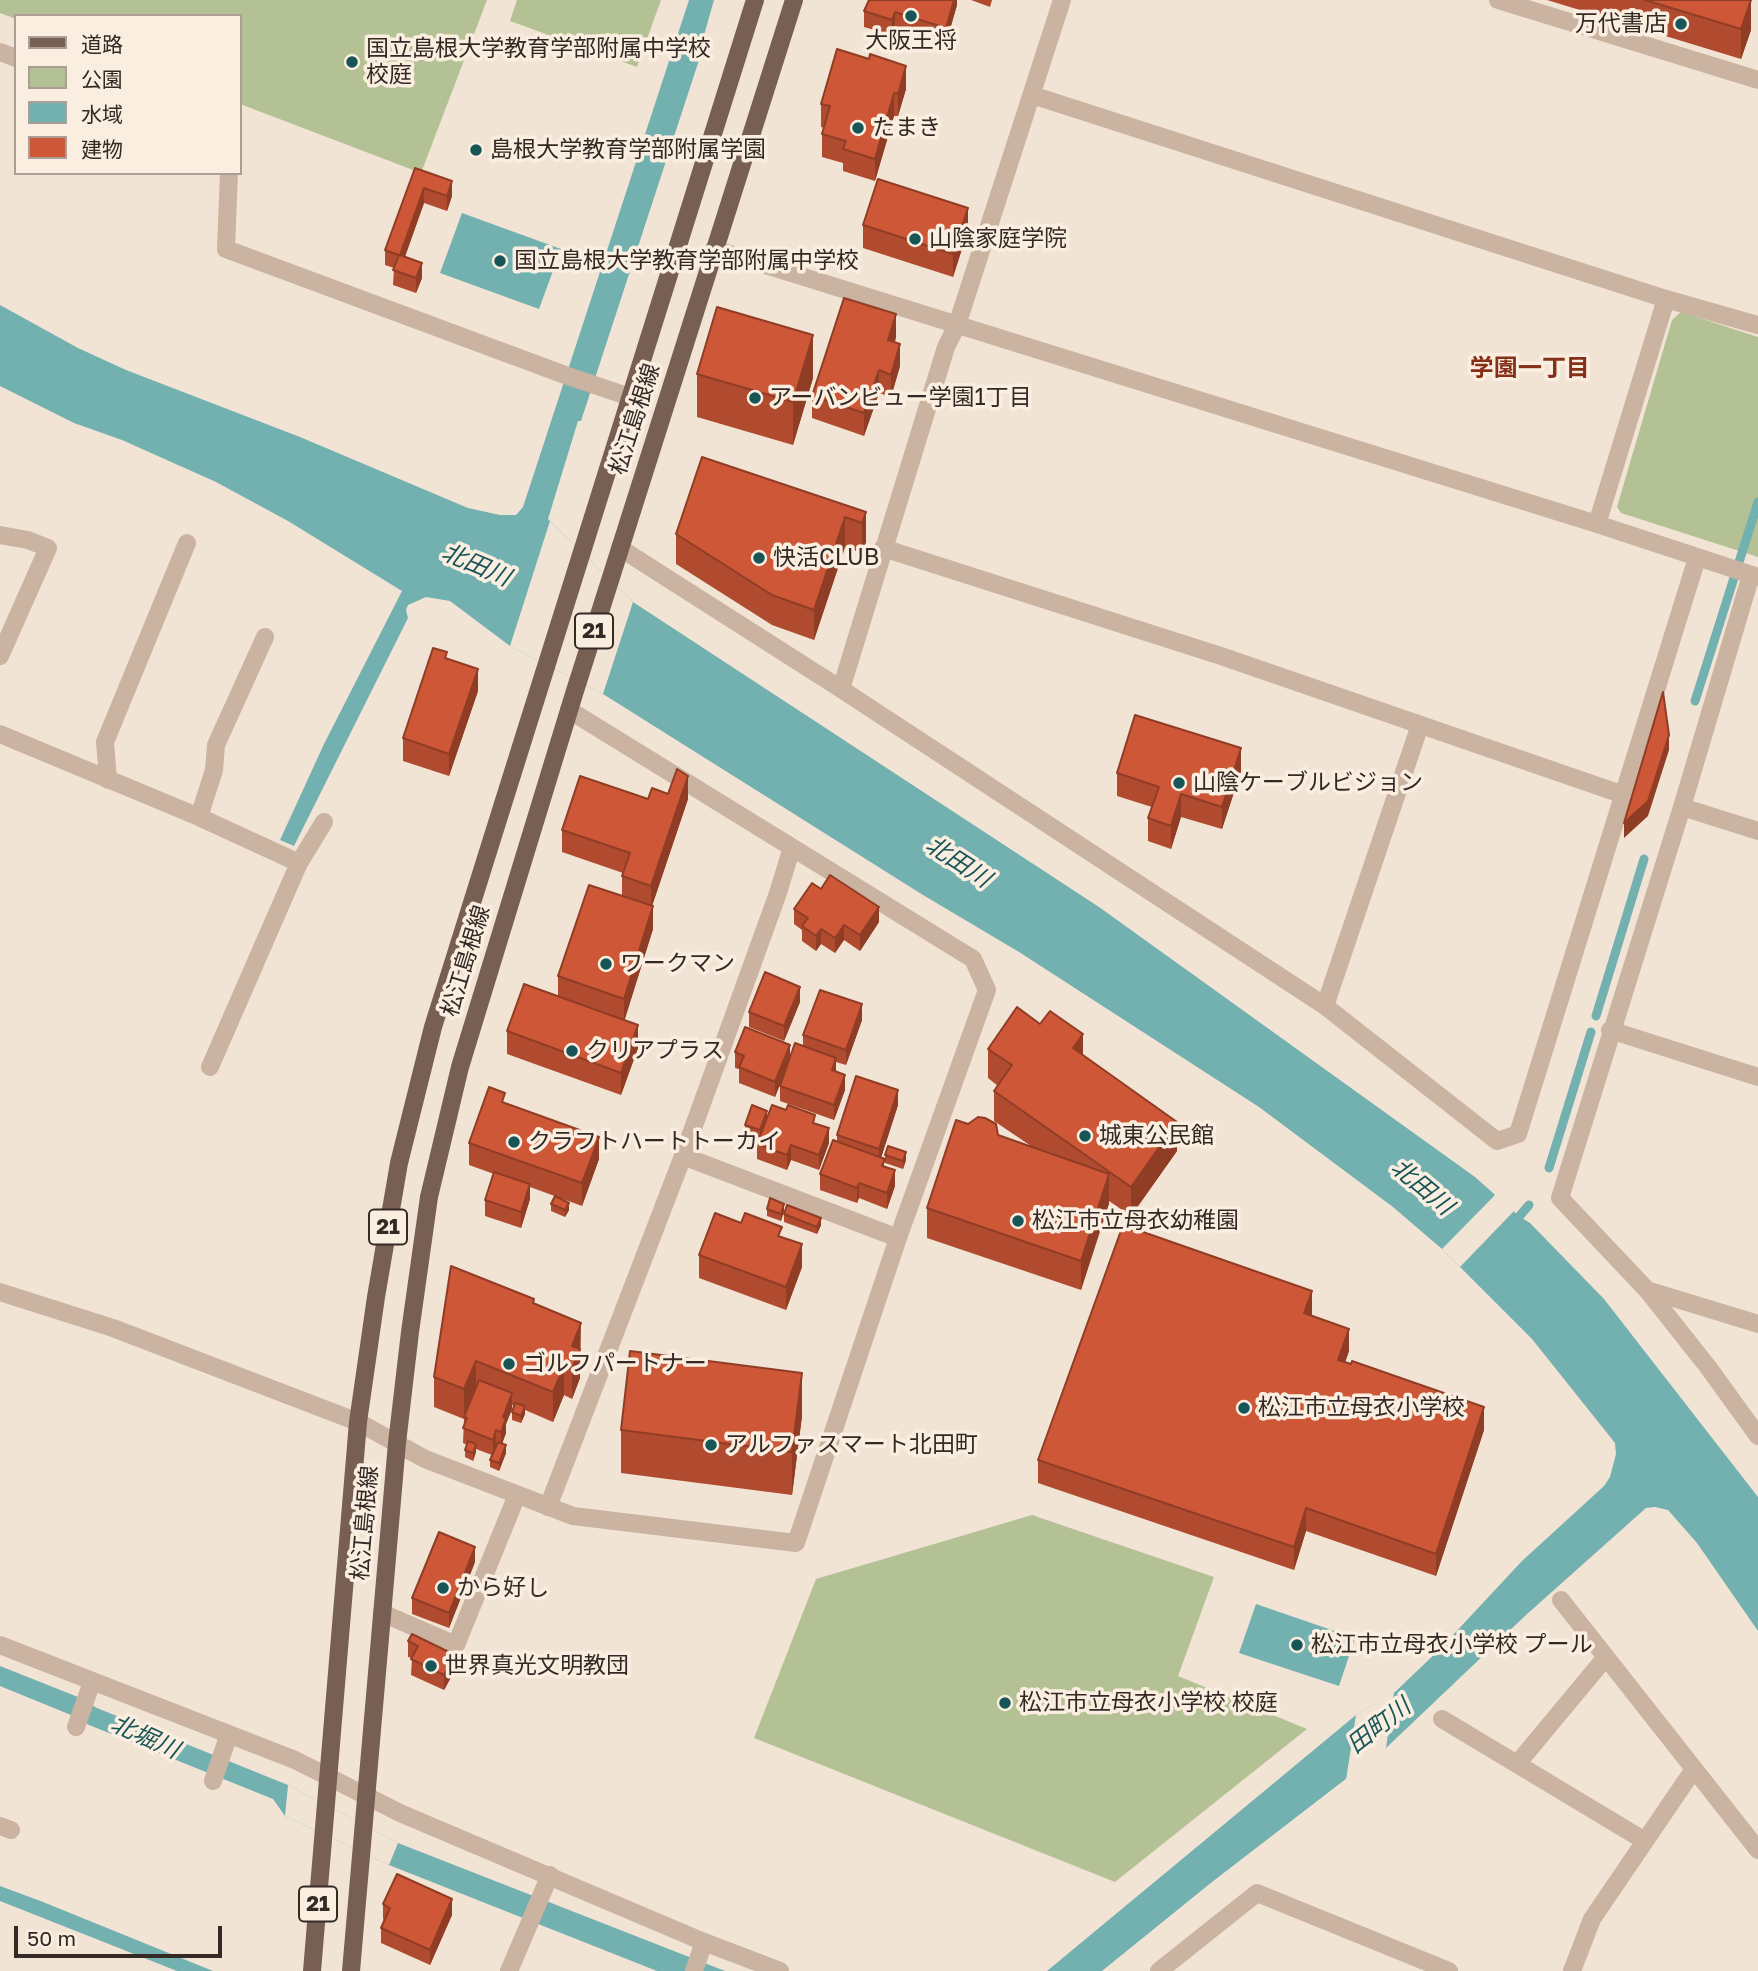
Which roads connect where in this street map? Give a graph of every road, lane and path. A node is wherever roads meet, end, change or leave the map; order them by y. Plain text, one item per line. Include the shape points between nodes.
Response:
1 (755, 0) edge
2 (794, 0) edge
3 (1062, 0) edge
4 (1498, 0) edge
5 (1758, 80) edge
6 (1032, 95) junction
7 (229, 175) edge
8 (715, 249) junction
9 (1666, 299) junction
10 (957, 324) junction
11 (1758, 325) edge
12 (630, 397) junction
13 (1597, 524) junction
14 (0, 535) edge
15 (187, 543) dead end
16 (620, 548) junction
17 (883, 548) junction
18 (1697, 558) junction
19 (1745, 573) edge
20 (265, 637) dead end
21 (0, 656) edge
22 (841, 689) junction
23 (571, 702) junction
24 (1420, 725) junction
25 (0, 734) edge
26 (108, 780) junction
27 (1624, 794) junction
28 (1682, 807) junction
29 (199, 817) junction
30 (324, 822) dead end
31 (1758, 831) edge
32 (792, 847) junction
33 (299, 863) junction
34 (1325, 1006) junction
35 (1610, 1030) junction
36 (210, 1067) dead end
37 (1758, 1077) edge
38 (684, 1156) junction
39 (898, 1238) junction
40 (1647, 1290) junction
41 (0, 1292) edge
42 (1758, 1324) edge
43 (358, 1422) junction
44 (1758, 1436) edge
45 (397, 1443) junction
46 (517, 1495) junction
47 (548, 1507) junction
48 (1561, 1600) dead end
49 (382, 1613) junction
50 (0, 1645) edge
51 (1606, 1657) junction
52 (90, 1690) junction
53 (1443, 1719) dead end
54 (76, 1727) dead end
55 (229, 1734) junction
56 (1517, 1764) junction
57 (1694, 1769) junction
58 (329, 1779) junction
59 (213, 1781) dead end
60 (366, 1806) junction
61 (1645, 1841) junction
62 (1758, 1850) edge
63 (550, 1875) junction
64 (699, 1957) edge
65 (312, 1971) edge
66 (351, 1971) edge
67 (509, 1971) edge
68 (780, 1971) edge
69 (1159, 1971) edge
70 (1449, 1971) edge
71 (1572, 1971) edge

1 - 12 main road, 松江島根線 / 21
2 - 8 main road, 松江島根線 / 21
3 - 6 street
4 - 5 street
6 - 9 street
6 - 10 street
7 - 12 street via 226,249
8 - 10 street
8 - 16 main road, 松江島根線 / 21
9 - 11 street
9 - 13 street
10 - 13 street
10 - 17 street
12 - 43 main road, 松江島根線 / 21 via 433,1027 399,1163
13 - 18 street
14 - 21 street via 48,548
15 - 26 street via 105,742
16 - 22 street
16 - 23 main road, 松江島根線 / 21
17 - 22 street
17 - 24 street
18 - 19 street
18 - 27 street
19 - 28 street
20 - 29 street via 216,745 214,770
22 - 34 street
23 - 32 street
23 - 45 main road, 松江島根線 / 21 via 460,1067 429,1197
24 - 27 street
24 - 34 street
25 - 26 street
26 - 29 street
27 - 34 street via 1518,1134 1497,1141
28 - 31 street
28 - 35 street
29 - 33 street
30 - 33 street
32 - 38 street
32 - 39 street via 973,959 987,990
33 - 36 street
35 - 37 street
35 - 40 street via 1560,1198
38 - 39 street
38 - 47 street
39 - 47 street via 796,1543 573,1516
40 - 42 street
40 - 44 street
41 - 43 street via 113,1328
43 - 45 street
43 - 58 main road, 松江島根線 / 21
45 - 46 street via 425,1459
45 - 49 main road, 松江島根線 / 21
46 - 47 street
46 - 49 street via 456,1645
48 - 51 street
49 - 60 main road, 松江島根線 / 21
50 - 52 street
51 - 56 street
51 - 57 street
52 - 54 street
52 - 55 street
53 - 56 street
55 - 58 street
55 - 59 street
56 - 61 street
57 - 61 street
57 - 62 street
58 - 60 street
58 - 65 main road, 松江島根線 / 21
60 - 63 street
60 - 66 main road, 松江島根線 / 21
61 - 71 street via 1592,1919
63 - 64 street
63 - 67 street
64 - 68 street
69 - 70 street via 1256,1893

